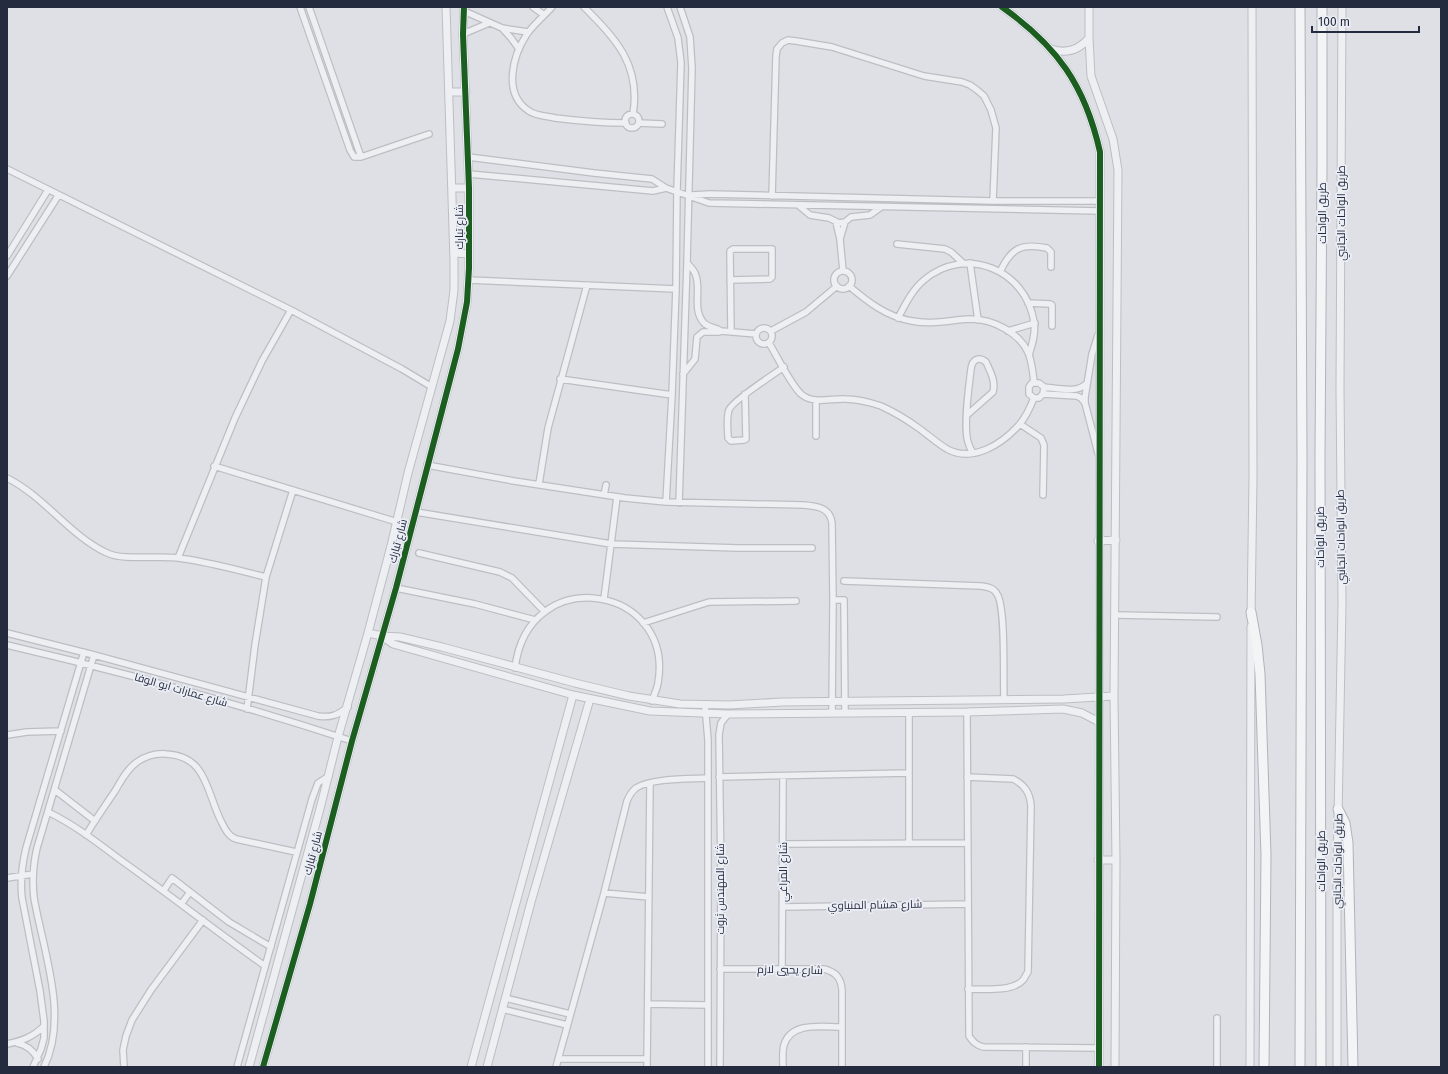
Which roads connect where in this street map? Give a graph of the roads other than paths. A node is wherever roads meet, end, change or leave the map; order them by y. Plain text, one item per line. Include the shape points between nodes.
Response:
1 (300, 7) edge
2 (309, 7) edge
3 (446, 7) edge
4 (533, 7) edge
5 (552, 7) edge
6 (584, 7) edge
7 (667, 7) edge
8 (680, 7) edge
9 (1002, 7) edge
10 (1089, 7) edge
11 (1300, 7) edge
12 (1322, 7) edge
13 (1342, 7) edge
14 (1252, 8) edge
15 (464, 9) edge
16 (544, 16) junction
17 (489, 23) junction
18 (502, 28) junction
19 (528, 32) junction
20 (463, 34) junction
21 (1089, 38) junction
22 (518, 49) junction
23 (1051, 49) junction
24 (450, 92) junction
25 (466, 92) junction
26 (1099, 98) junction
27 (1085, 104) junction
28 (633, 114) junction
29 (639, 123) junction
30 (626, 124) junction
31 (662, 124) dead end
32 (429, 134) dead end
33 (361, 157) junction
34 (468, 157) junction
35 (7, 169) edge
36 (594, 173) junction
37 (469, 174) junction
38 (593, 185) junction
39 (452, 188) junction
40 (469, 188) junction
41 (666, 188) junction
42 (48, 190) junction
43 (676, 190) junction
44 (58, 196) junction
45 (689, 196) junction
46 (772, 196) junction
47 (1020, 200) junction
48 (993, 201) junction
49 (1100, 201) junction
50 (798, 205) junction
51 (881, 207) junction
52 (1020, 209) junction
53 (1100, 211) junction
54 (836, 222) junction
55 (845, 222) junction
56 (840, 239) junction
57 (896, 244) dead end
58 (454, 253) junction
59 (469, 254) junction
60 (7, 256) edge
61 (687, 263) junction
62 (963, 263) junction
63 (970, 263) junction
64 (1052, 267) dead end
65 (843, 271) junction
66 (1000, 272) junction
67 (7, 276) edge
68 (468, 280) junction
69 (730, 280) junction
70 (587, 285) junction
71 (837, 286) junction
72 (849, 286) junction
73 (676, 289) junction
74 (1028, 303) junction
75 (675, 306) junction
76 (686, 306) junction
77 (291, 310) junction
78 (898, 318) junction
79 (978, 320) junction
80 (703, 322) junction
81 (1034, 323) junction
82 (1052, 326) dead end
83 (1100, 327) junction
84 (721, 331) junction
85 (771, 331) junction
86 (1008, 331) junction
87 (703, 332) junction
88 (731, 332) junction
89 (756, 334) junction
90 (769, 343) junction
91 (1029, 355) junction
92 (784, 367) junction
93 (683, 374) junction
94 (560, 379) junction
95 (1034, 382) junction
96 (1087, 383) junction
97 (432, 387) junction
98 (1044, 388) junction
99 (745, 394) junction
100 (1043, 394) junction
101 (672, 395) junction
102 (1034, 398) junction
103 (816, 401) junction
104 (1085, 404) junction
105 (967, 415) junction
106 (1020, 424) junction
107 (816, 436) dead end
108 (973, 454) junction
109 (1100, 460) junction
110 (427, 465) junction
111 (214, 466) junction
112 (7, 478) edge
113 (539, 484) junction
114 (606, 485) dead end
115 (293, 490) junction
116 (604, 495) junction
117 (1043, 495) dead end
118 (617, 497) junction
119 (666, 502) junction
120 (679, 503) junction
121 (416, 512) junction
122 (397, 522) junction
123 (1116, 540) junction
124 (1098, 541) junction
125 (611, 544) junction
126 (391, 546) junction
127 (812, 548) dead end
128 (406, 549) junction
129 (420, 553) dead end
130 (178, 558) junction
131 (266, 577) junction
132 (844, 581) dead end
133 (396, 588) junction
134 (604, 600) junction
135 (833, 600) junction
136 (796, 601) dead end
137 (545, 612) junction
138 (1251, 612) junction
139 (1116, 615) junction
140 (1217, 617) dead end
141 (535, 620) junction
142 (643, 623) junction
143 (368, 632) junction
144 (7, 633) edge
145 (382, 636) junction
146 (7, 645) edge
147 (84, 652) junction
148 (94, 654) junction
149 (81, 663) junction
150 (91, 665) junction
151 (515, 668) junction
152 (573, 695) junction
153 (1114, 696) junction
154 (249, 697) junction
155 (1099, 697) junction
156 (1004, 699) junction
157 (590, 700) junction
158 (652, 701) junction
159 (832, 702) junction
160 (846, 702) junction
161 (705, 705) junction
162 (348, 707) junction
163 (247, 709) junction
164 (909, 712) junction
165 (967, 712) junction
166 (832, 713) junction
167 (845, 713) junction
168 (705, 714) junction
169 (728, 714) junction
170 (1099, 722) junction
171 (61, 731) junction
172 (708, 734) junction
173 (7, 735) edge
174 (719, 735) junction
175 (338, 737) junction
176 (352, 741) junction
177 (909, 773) junction
178 (329, 776) junction
179 (783, 776) junction
180 (719, 777) junction
181 (968, 777) junction
182 (708, 778) junction
183 (650, 783) junction
184 (55, 790) junction
185 (1338, 809) junction
186 (48, 812) junction
187 (95, 821) junction
188 (86, 835) junction
189 (909, 843) junction
190 (968, 843) junction
191 (783, 844) junction
192 (296, 852) junction
193 (1098, 860) junction
194 (1116, 860) junction
195 (33, 874) junction
196 (21, 876) junction
197 (7, 878) edge
198 (164, 890) junction
199 (190, 892) junction
200 (604, 893) junction
201 (649, 897) junction
202 (182, 903) junction
203 (968, 904) junction
204 (783, 907) junction
205 (203, 920) junction
206 (271, 948) junction
207 (265, 966) junction
208 (720, 969) junction
209 (782, 969) junction
210 (708, 984) junction
211 (720, 984) junction
212 (968, 989) junction
213 (505, 998) junction
214 (648, 1004) junction
215 (708, 1005) junction
216 (502, 1009) junction
217 (570, 1014) junction
218 (1217, 1018) dead end
219 (54, 1020) junction
220 (44, 1023) junction
221 (567, 1025) junction
222 (842, 1027) junction
223 (15, 1043) junction
224 (7, 1044) edge
225 (1026, 1047) junction
226 (1099, 1048) junction
227 (38, 1059) junction
228 (558, 1059) junction
229 (647, 1059) junction
230 (33, 1067) edge
231 (44, 1067) edge
232 (124, 1067) edge
233 (237, 1067) edge
234 (249, 1067) edge
235 (262, 1067) edge
236 (471, 1067) edge
237 (487, 1067) edge
238 (556, 1067) edge
239 (647, 1067) edge
240 (708, 1067) edge
241 (720, 1067) edge
242 (783, 1067) edge
243 (842, 1067) edge
244 (1026, 1067) edge
245 (1099, 1067) edge
246 (1115, 1067) edge
247 (1217, 1067) edge
248 (1250, 1067) edge
249 (1264, 1067) edge
250 (1300, 1067) edge
251 (1321, 1067) edge
252 (1337, 1067) edge
253 (1353, 1067) edge

1 - 33 street via 351,154 354,157
2 - 33 street
3 - 24 street, شارع تبارك
4 - 16 street
5 - 16 street
6 - 28 street via 616,41 628,62 634,82
7 - 43 street via 678,38 681,63
8 - 45 street via 690,37 692,53
9 - 23 street via 1029,27
10 - 21 street
11 - 250 highway, طريق الواحات
12 - 251 highway, طريق الواحات
13 - 185 street, طريق الواحات الجانبي via 1342,604
14 - 138 street
15 - 17 street
15 - 20 street, شارع تبارك
16 - 19 street
17 - 18 street
17 - 20 street
18 - 19 street
18 - 22 street
19 - 22 street
20 - 25 street, شارع تبارك
21 - 23 street via 1072,50
21 - 26 street via 1091,76
22 - 30 street via 513,68 514,89 520,102 530,112 576,121
23 - 27 street via 1070,74
24 - 25 street
24 - 39 street, شارع تبارك
25 - 34 street, شارع تبارك
26 - 27 street
26 - 123 street via 1113,139 1118,170
27 - 49 street via 1100,152
28 - 29 street via 638,117
28 - 30 street via 628,116
29 - 30 street via 634,128 629,128
29 - 31 street
32 - 33 street
34 - 36 street
34 - 37 street, شارع تبارك
35 - 42 street
36 - 38 street
36 - 41 street via 652,179
37 - 38 street
37 - 40 street, شارع تبارك
38 - 41 street via 653,191
39 - 40 street
39 - 58 street, شارع تبارك
40 - 59 street, شارع تبارك
41 - 43 street
42 - 44 street
42 - 60 street
43 - 45 street
43 - 73 street
44 - 67 street
44 - 77 street
45 - 46 street
45 - 50 street via 709,202
45 - 61 street
46 - 48 street
46 - 48 street via 776,56 777,49 788,40 832,47 924,76 962,82 977,90 984,96 996,128
47 - 48 street
47 - 49 street
47 - 52 street
49 - 53 street
50 - 51 street
50 - 54 street via 810,215 829,218
51 - 52 street
51 - 55 street via 870,215 851,218
52 - 53 street
53 - 83 street
54 - 55 street
54 - 56 street
55 - 56 street
56 - 65 street
57 - 62 street via 945,249
58 - 59 street
58 - 97 street, شارع تبارك via 454,290 450,321
59 - 68 street, شارع تبارك
61 - 76 street
61 - 80 street via 697,278 698,309
62 - 63 street
62 - 78 street via 950,266 924,280
63 - 66 street
63 - 79 street
64 - 66 street via 1052,252 1047,248 1024,246 1012,253
65 - 71 street via 834,277
65 - 72 street via 851,278
66 - 74 street via 1016,284
68 - 70 street
68 - 110 street, شارع تبارك via 467,302 458,349
69 - 69 street via 731,250 772,249 770,279
69 - 88 street
70 - 73 street
70 - 94 street
71 - 72 street via 841,289
71 - 85 street via 806,312
72 - 78 street via 871,304
73 - 75 street
74 - 81 street
74 - 82 street via 1050,304
75 - 76 street
75 - 101 street
76 - 93 street
77 - 97 street
77 - 111 street via 253,380
78 - 79 street via 925,323
79 - 86 street via 998,325
80 - 84 street
80 - 87 street
81 - 86 street
81 - 91 street
83 - 96 street
83 - 109 street
84 - 87 street
84 - 88 street
85 - 89 street via 763,328
85 - 90 street via 772,338
86 - 91 street via 1017,338
87 - 93 street via 697,337 695,359
88 - 89 street
89 - 90 street via 759,342
90 - 92 street
91 - 95 street
92 - 99 street
92 - 103 street via 801,393 806,398
93 - 120 street
94 - 101 street
94 - 113 street via 548,428
95 - 98 street
95 - 102 street via 1030,384 1028,391
96 - 98 street via 1078,389
96 - 104 street
97 - 122 street, شارع تبارك
98 - 100 street
99 - 99 street via 729,409 728,438 731,441 746,438
100 - 102 street via 1039,398
100 - 104 street via 1077,396 1084,400
101 - 119 street
102 - 106 street
103 - 107 street
103 - 108 street via 844,398 868,402 897,414 948,449
104 - 109 street
105 - 105 street via 972,365 976,360 983,360 986,362 994,387 992,392
105 - 108 street via 967,441
106 - 108 street via 998,444
106 - 117 street via 1041,438 1044,444
109 - 124 street
110 - 113 street
110 - 121 street, شارع تبارك
111 - 115 street
111 - 130 street
112 - 130 street via 50,509 88,542 109,554
113 - 116 street
114 - 116 street
115 - 122 street
115 - 131 street
116 - 118 street
118 - 119 street
118 - 125 street
119 - 120 street
120 - 135 street via 803,505 826,511 832,522
121 - 125 street
121 - 128 street, شارع تبارك
122 - 126 street, شارع تبارك
123 - 124 street
123 - 139 street
124 - 155 street
125 - 127 street
125 - 134 street
126 - 128 street
126 - 143 street, شارع تبارك
128 - 133 street, شارع تبارك
129 - 137 street via 500,572 512,578
130 - 131 street
131 - 154 street
132 - 156 street via 981,586 997,593 1002,608
133 - 141 street via 475,604
133 - 145 street, شارع تبارك
134 - 137 street via 572,599
134 - 142 street via 629,610
135 - 159 street
135 - 160 street via 844,600
136 - 142 street via 709,602
137 - 141 street
138 - 248 street
138 - 249 highway via 1262,712 1266,855
139 - 140 street
139 - 153 street
141 - 151 street via 519,646
142 - 158 street via 658,653 660,669
143 - 145 street
143 - 162 street, شارع تبارك
144 - 147 street, شارع عمارات ابو الوفا
145 - 151 street via 400,637
145 - 152 street via 393,644
145 - 176 street, شارع تبارك
146 - 149 street, شارع عمارات ابو الوفا
147 - 148 street, شارع عمارات ابو الوفا
147 - 149 street
148 - 150 street
148 - 154 street, شارع عمارات ابو الوفا
149 - 150 street, شارع عمارات ابو الوفا
149 - 171 street
150 - 163 street, شارع عمارات ابو الوفا
150 - 184 street
151 - 158 street
152 - 157 street
152 - 236 street
153 - 155 street
153 - 194 street
154 - 162 street, شارع عمارات ابو الوفا via 326,718 335,716
154 - 163 street
155 - 156 street
155 - 170 street
156 - 160 street
157 - 168 street via 650,711
157 - 213 street
158 - 161 street
159 - 160 street
159 - 161 street
159 - 166 street
160 - 167 street
161 - 168 street, شارع المهندس ثروت
162 - 175 street, شارع تبارك
163 - 175 street, شارع عمارات ابو الوفا
164 - 165 street
164 - 167 street
164 - 177 street
165 - 170 street via 1063,709 1082,713
165 - 181 street
166 - 167 street
166 - 169 street
168 - 169 street
168 - 172 street, شارع المهندس ثروت
169 - 174 street, شارع المهندس ثروت via 721,723
170 - 193 street
171 - 173 street
171 - 196 street via 26,848
172 - 174 street
172 - 182 street, شارع المهندس ثروت
174 - 180 street, شارع المهندس ثروت
175 - 176 street, شارع عمارات ابو الوفا
175 - 178 street, شارع تبارك
176 - 235 street, شارع تبارك via 310,904
177 - 179 street
177 - 189 street
178 - 192 street via 321,780 316,788
178 - 234 street, شارع تبارك
179 - 180 street
179 - 191 street, شارع المراغي
180 - 208 street, شارع المهندس ثروت
181 - 190 street
181 - 212 street via 1013,779 1028,792 1031,806 1028,972 1024,980 1016,986
182 - 183 street
182 - 210 street, شارع المهندس ثروت
183 - 200 street via 636,789 627,801
183 - 201 street
184 - 186 street
184 - 187 street
185 - 252 street, طريق الواحات الجانبي
185 - 253 highway via 1348,836
186 - 188 street
186 - 195 street via 37,848
187 - 188 street
187 - 192 street via 126,773 136,763 148,756 161,753 175,754 188,759 199,768 218,815 231,837
188 - 198 street
189 - 190 street
189 - 191 street
190 - 203 street
191 - 204 street, شارع المراغي
192 - 206 street
193 - 194 street
193 - 226 street
194 - 246 street
195 - 196 street
195 - 219 street via 34,898 51,986
196 - 197 street
196 - 220 street via 22,898
198 - 199 street via 172,878
198 - 202 street
199 - 202 street
199 - 206 street via 229,922
200 - 201 street
200 - 217 street
201 - 214 street
202 - 205 street
203 - 204 street, شارع هشام المنياوي
203 - 212 street
204 - 209 street, شارع المراغي
205 - 207 street
205 - 232 street via 132,1020 123,1050
206 - 207 street
207 - 233 street
208 - 209 street, شارع يحيي لازم
208 - 211 street, شارع المهندس ثروت
209 - 222 street, شارع يحيي لازم via 824,970 837,975 841,982
210 - 211 street
210 - 215 street, شارع المهندس ثروت
211 - 241 street, شارع المهندس ثروت
212 - 225 street via 968,1030 972,1041 983,1047
213 - 216 street
213 - 217 street
214 - 215 street
214 - 229 street
215 - 240 street, شارع المهندس ثروت
216 - 221 street
216 - 237 street
217 - 221 street
218 - 247 street
219 - 220 street
219 - 231 street via 52,1045
220 - 223 street via 31,1037
220 - 227 street via 44,1038
221 - 228 street
222 - 242 street via 809,1027 793,1032 783,1046
222 - 243 street, شارع يحيي لازم
223 - 224 street
223 - 227 street via 29,1047
225 - 226 street
225 - 244 street
226 - 245 street
227 - 230 street
228 - 229 street
228 - 238 street
229 - 239 street

